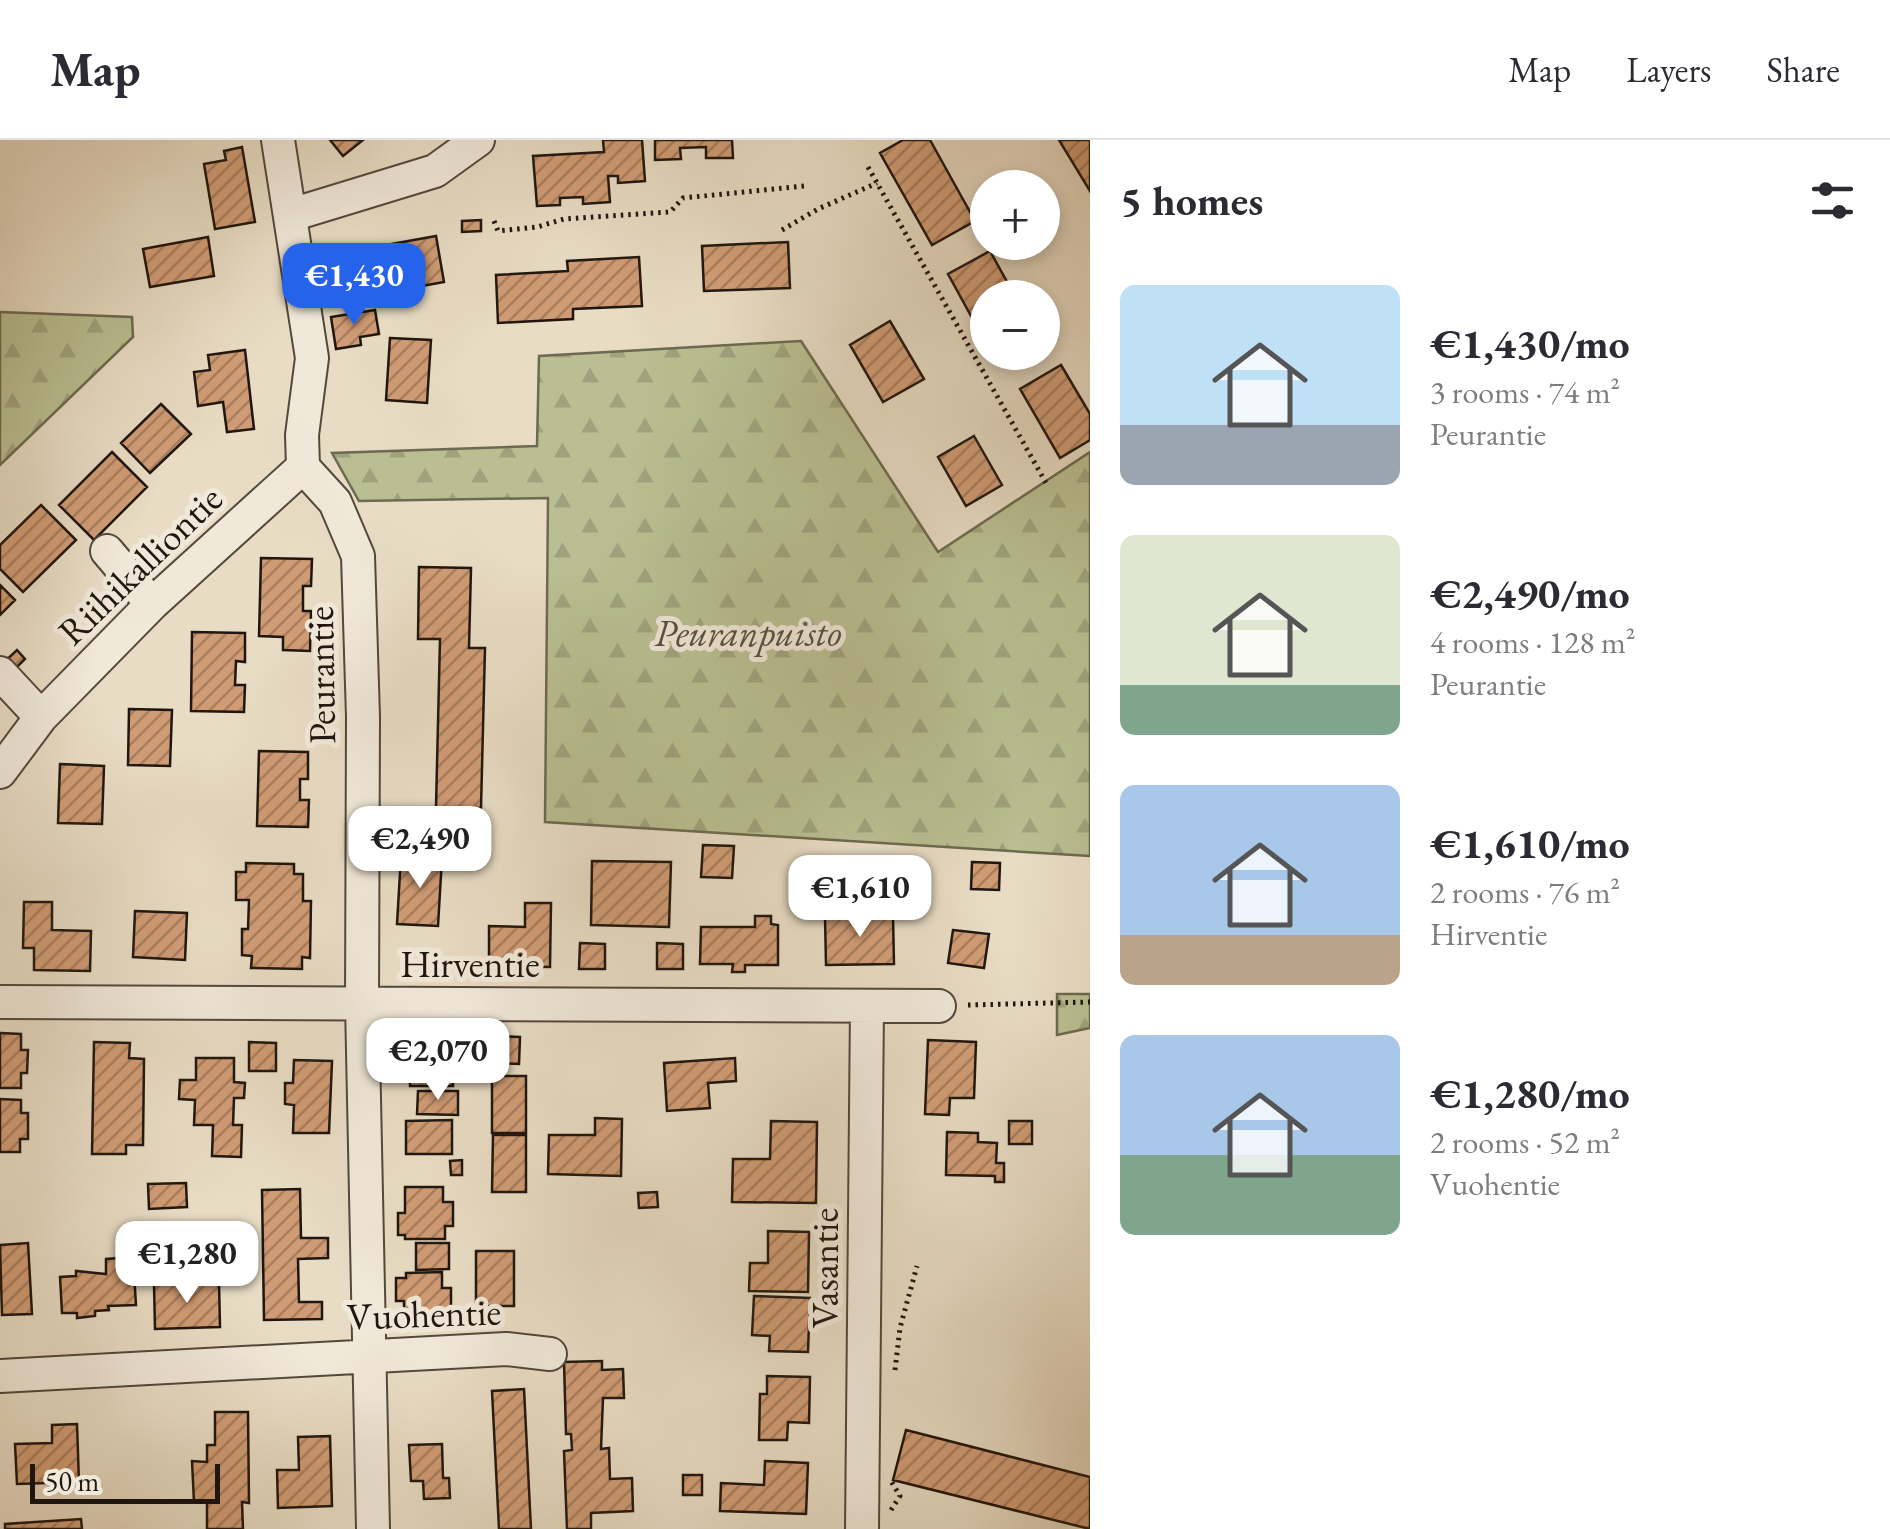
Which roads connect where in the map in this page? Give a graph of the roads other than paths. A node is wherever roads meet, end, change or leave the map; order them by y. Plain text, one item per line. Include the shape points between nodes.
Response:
1 (278, 140) edge
2 (478, 140) edge
3 (291, 215) junction
4 (303, 466) junction
5 (107, 550) dead end
6 (152, 604) junction
7 (0, 673) edge
8 (41, 718) junction
9 (0, 772) edge
10 (0, 1002) edge
11 (362, 1003) junction
12 (939, 1006) road end
13 (867, 1007) junction
14 (550, 1354) dead end
15 (368, 1355) junction
16 (0, 1376) edge
17 (372, 1529) edge
18 (862, 1529) edge

1 - 3 street
2 - 3 street via 434,170
3 - 4 street via 312,358
4 - 6 street, Riihikalliontie
4 - 11 street, Peurantie via 335,502 358,556
5 - 6 street
6 - 8 street, Riihikalliontie
7 - 8 street
8 - 9 street, Riihikalliontie
10 - 11 street, Hirventie
11 - 13 street, Hirventie
11 - 15 street, Peurantie
12 - 13 street, Hirventie
13 - 18 street, Vasantie
14 - 15 street, Vuohentie via 506,1349
15 - 16 street, Vuohentie
15 - 17 street, Peurantie

